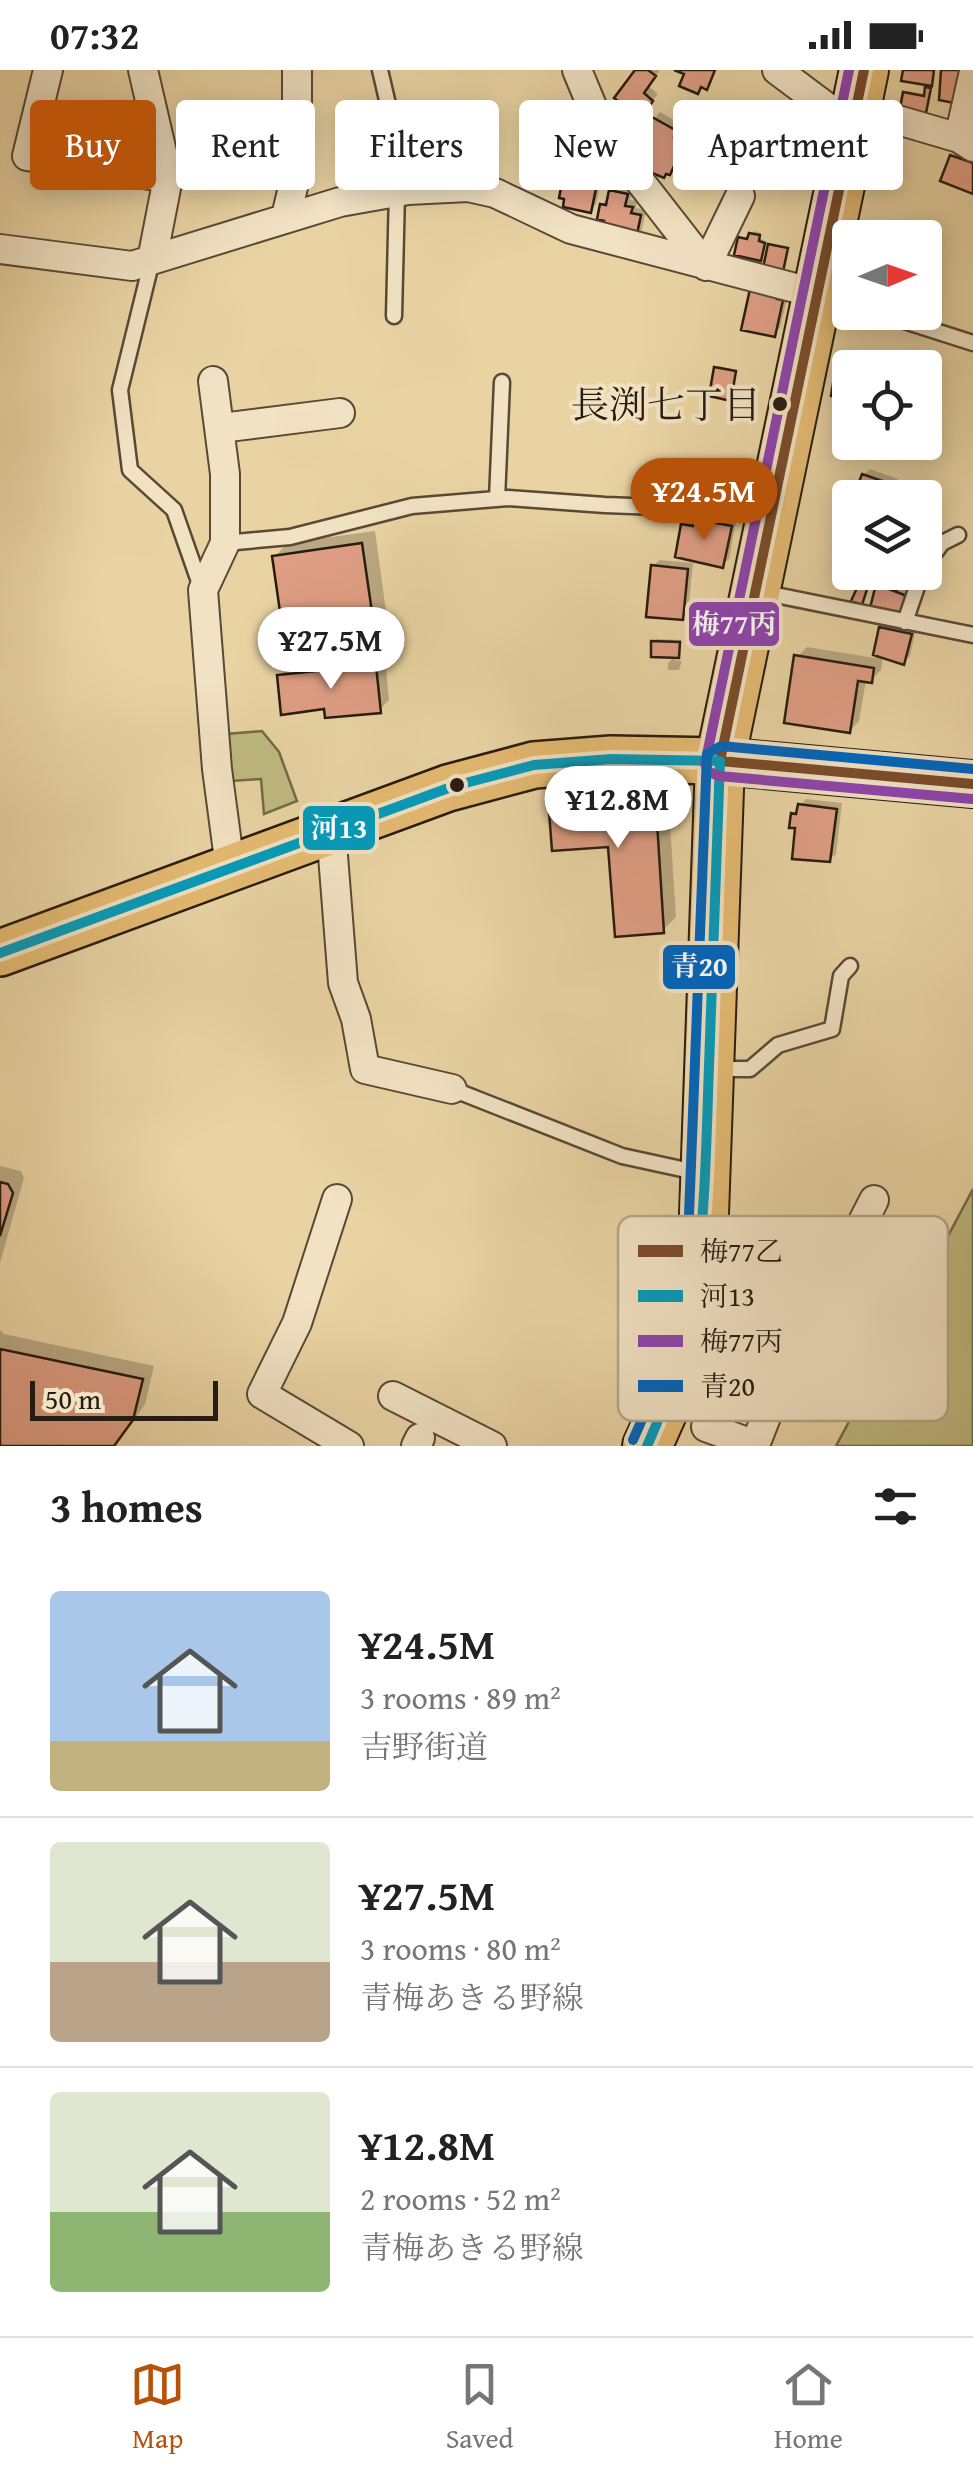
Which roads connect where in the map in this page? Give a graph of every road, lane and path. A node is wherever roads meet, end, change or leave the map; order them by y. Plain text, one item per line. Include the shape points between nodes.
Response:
1 (48, 70) edge
2 (144, 70) edge
3 (296, 70) edge
4 (380, 70) edge
5 (577, 70) edge
6 (776, 70) edge
7 (973, 76) edge
8 (853, 100) edge
9 (903, 119) edge
10 (966, 142) edge
11 (168, 178) junction
12 (847, 190) edge
13 (402, 191) junction
14 (740, 196) dead end
15 (286, 217) junction
16 (844, 220) edge
17 (0, 249) edge
18 (152, 260) junction
19 (706, 266) junction
20 (832, 298) edge
21 (832, 306) edge
22 (394, 316) dead end
23 (932, 330) edge
24 (973, 343) edge
25 (213, 380) dead end
26 (502, 382) dead end
27 (340, 413) dead end
28 (221, 428) junction
29 (497, 498) junction
30 (773, 511) junction
31 (958, 535) dead end
32 (225, 543) junction
33 (942, 543) edge
34 (203, 590) junction
35 (916, 590) edge
36 (756, 591) junction
37 (904, 622) junction
38 (973, 635) edge
39 (720, 761) junction
40 (973, 784) edge
41 (331, 830) junction
42 (230, 867) junction
43 (0, 953) edge
44 (850, 966) dead end
45 (710, 1069) junction
46 (452, 1089) joint
47 (705, 1174) junction
48 (337, 1199) dead end
49 (874, 1200) dead end
50 (704, 1216) edge
51 (866, 1216) edge
52 (393, 1396) dead end
53 (658, 1421) edge
54 (708, 1421) edge
55 (764, 1421) edge
56 (349, 1446) edge
57 (492, 1446) edge
58 (647, 1446) edge

1 - 11 street via 27,156
2 - 11 street
3 - 15 street via 297,170
4 - 13 lane
5 - 19 street via 604,135
6 - 8 street
7 - 10 street
9 - 10 street
11 - 18 street
12 - 16 highway
13 - 15 street
13 - 19 street via 468,186 572,228
13 - 22 lane
14 - 19 street
15 - 18 street
17 - 18 street via 132,266
18 - 34 lane via 120,390 130,470 174,510
19 - 20 street
21 - 30 highway
23 - 24 lane
25 - 28 street
26 - 29 lane
27 - 28 street
28 - 32 street
29 - 30 lane
29 - 32 lane via 412,506 290,537
30 - 36 highway
31 - 33 lane
32 - 34 street
34 - 42 street
35 - 37 lane
36 - 37 lane
36 - 39 highway
37 - 38 lane
39 - 40 main road
39 - 41 main road via 534,765
39 - 45 highway
41 - 42 main road
41 - 46 street via 343,983 365,1069
42 - 43 main road
44 - 45 lane via 841,976 832,1029 778,1045 750,1069
45 - 47 highway
46 - 47 lane via 622,1156
47 - 50 highway
48 - 56 street via 297,1323 262,1394
49 - 51 street
52 - 57 street
53 - 58 highway
54 - 55 street via 706,1427 755,1445

